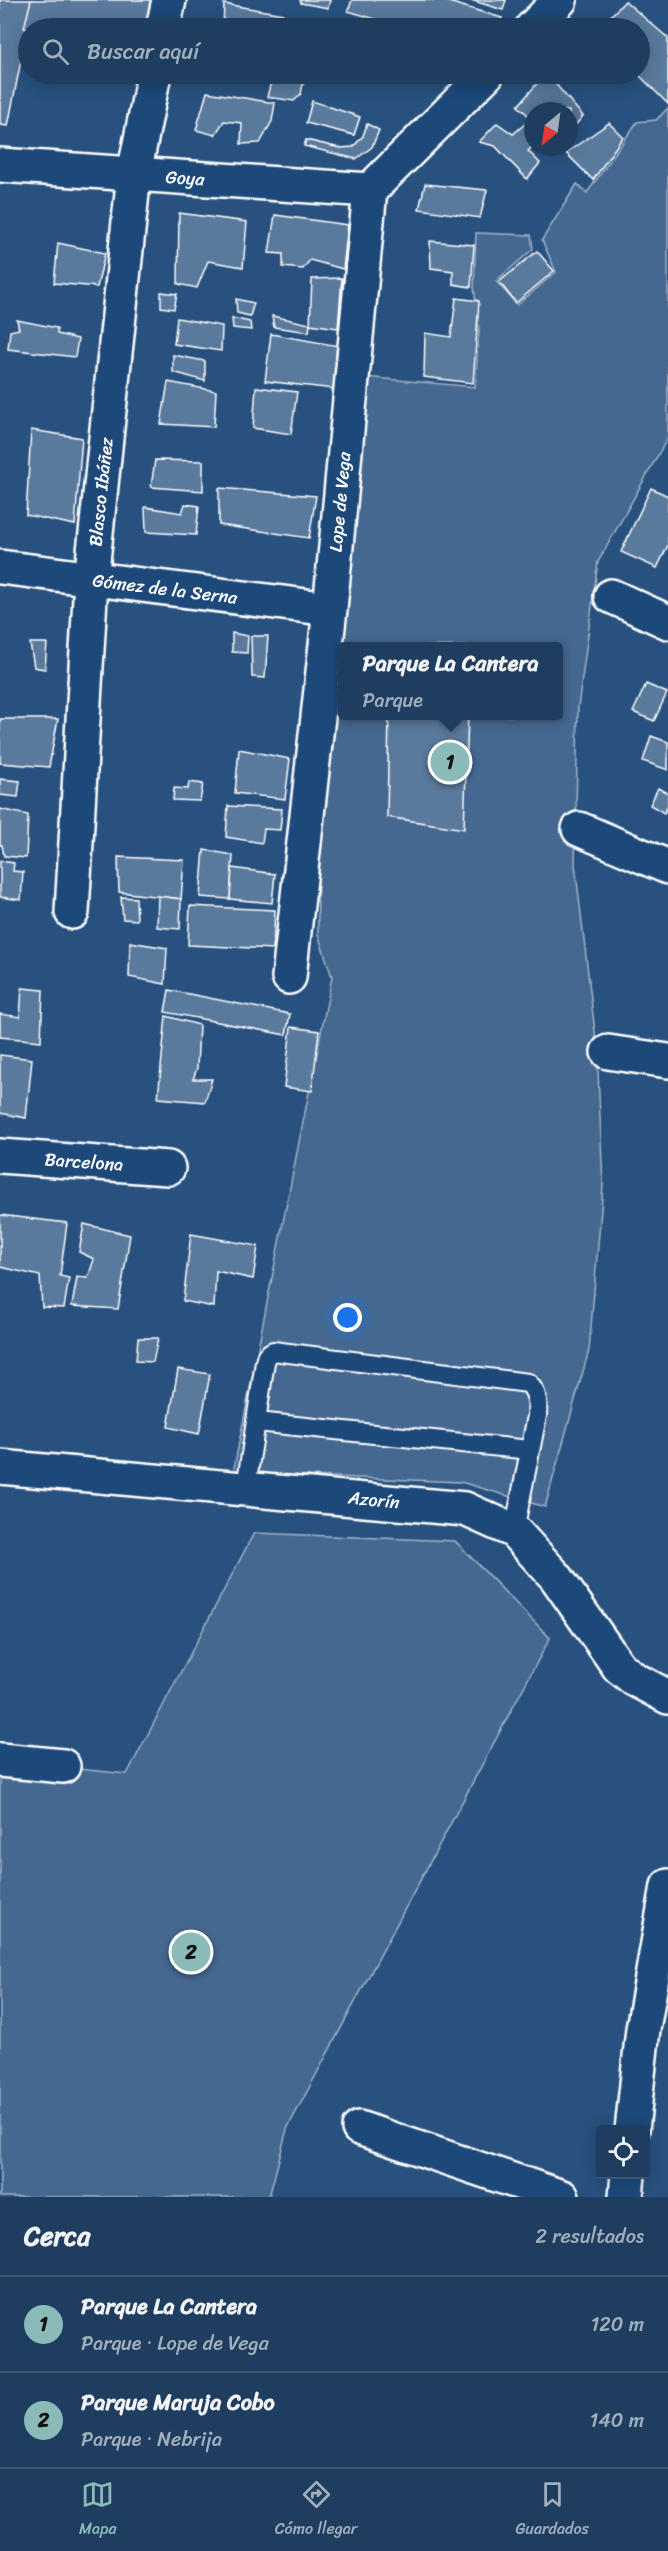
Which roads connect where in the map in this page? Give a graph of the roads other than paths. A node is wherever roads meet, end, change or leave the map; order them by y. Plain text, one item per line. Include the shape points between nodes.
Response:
1 (169, 0) edge
2 (560, 0) edge
3 (165, 18) edge
4 (542, 18) edge
5 (152, 84) edge
6 (476, 84) edge
7 (0, 165) edge
8 (134, 174) junction
9 (370, 190) junction
10 (0, 567) edge
11 (91, 580) junction
12 (611, 596) dead end
13 (330, 609) junction
14 (668, 622) edge
15 (579, 829) dead end
16 (668, 867) edge
17 (72, 912) dead end
18 (289, 977) dead end
19 (608, 1052) dead end
20 (668, 1061) edge
21 (0, 1156) edge
22 (168, 1167) dead end
23 (256, 1422) junction
24 (530, 1450) junction
25 (0, 1467) edge
26 (246, 1488) junction
27 (514, 1531) junction
28 (668, 1697) edge
29 (0, 1760) edge
30 (63, 1766) dead end
31 (668, 1886) edge
32 (633, 2125) edge
33 (359, 2128) dead end
34 (628, 2179) edge
35 (562, 2197) edge
36 (626, 2197) edge

1 - 3 street
2 - 4 street
5 - 8 street, Blasco Ibáñez
6 - 9 street
7 - 8 street, Goya
8 - 9 street, Goya
8 - 11 street, Blasco Ibáñez
9 - 13 street, Lope de Vega
10 - 11 street, Gómez de la Serna
11 - 13 street, Gómez de la Serna
11 - 17 street, Blasco Ibáñez
12 - 14 street
13 - 18 street, Lope de Vega
15 - 16 street
19 - 20 street
21 - 22 street, Barcelona
23 - 24 lane
23 - 24 lane via 267,1355 273,1350 284,1351 528,1383 538,1399
23 - 26 lane
24 - 27 lane
25 - 26 street, Azorín
26 - 27 street, Azorín via 465,1509
27 - 28 street, Azorín via 556,1577 619,1666
29 - 30 street
31 - 32 street via 642,2039
33 - 35 street
34 - 36 street

